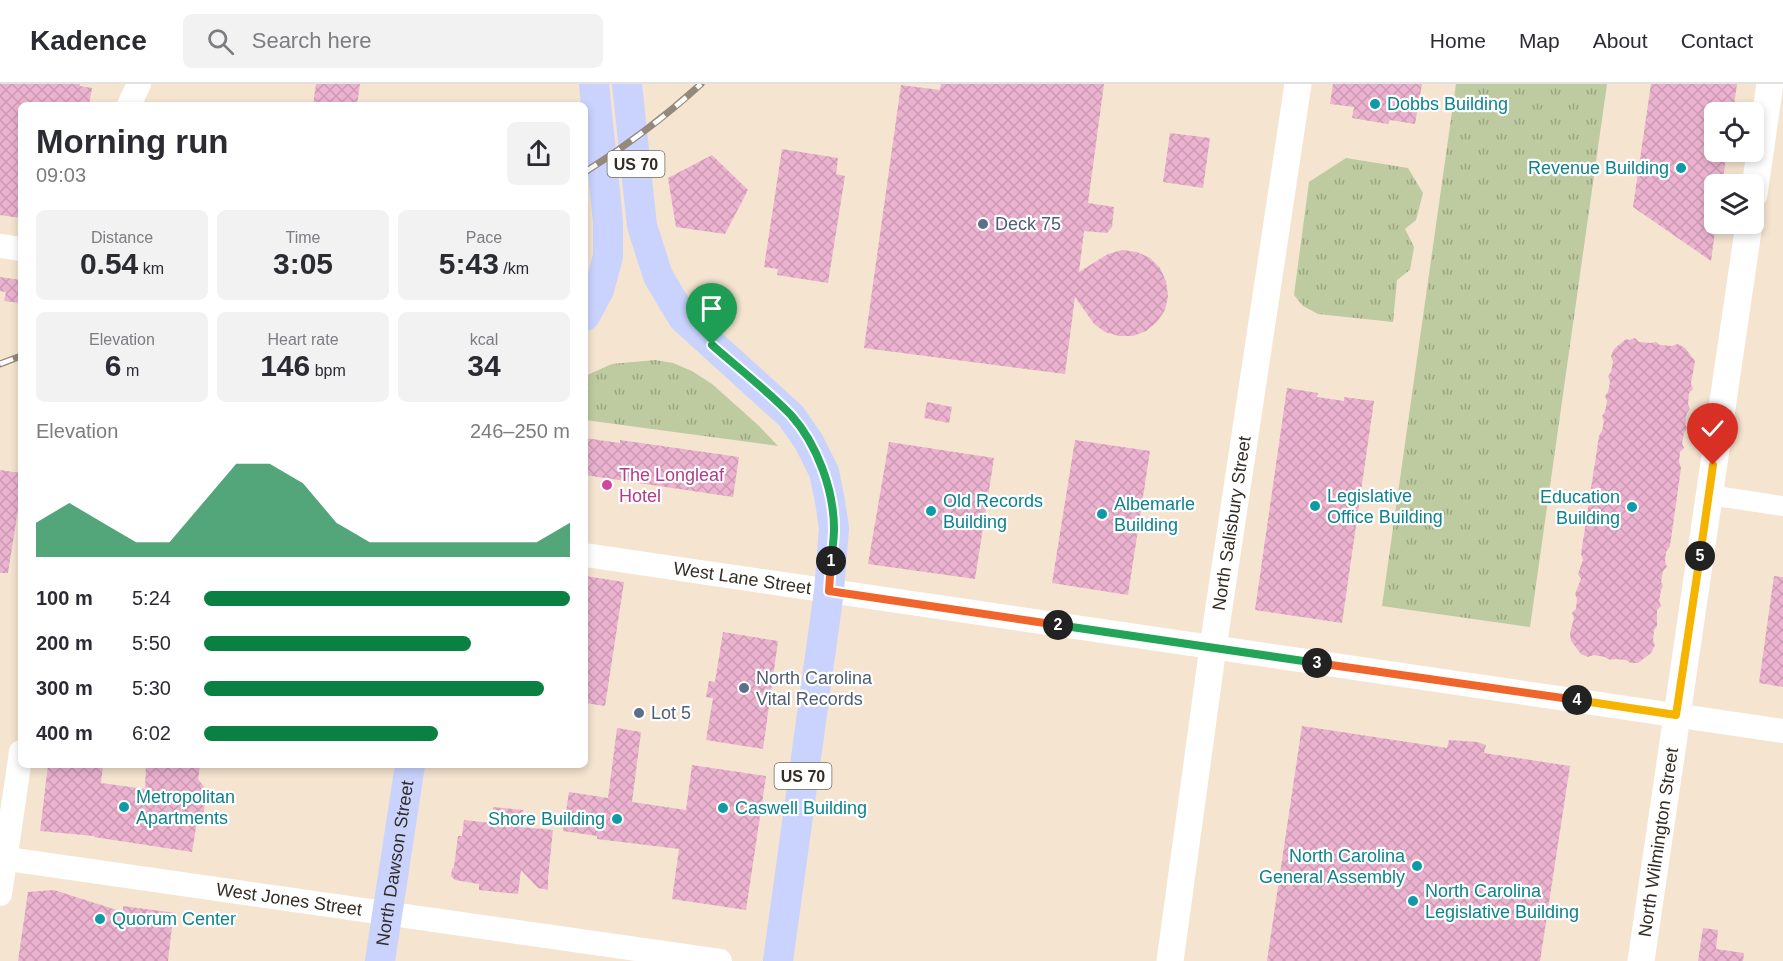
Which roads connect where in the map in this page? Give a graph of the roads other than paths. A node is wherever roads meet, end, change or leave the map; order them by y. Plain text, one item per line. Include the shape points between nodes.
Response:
1 (139, 84) edge
2 (594, 84) edge
3 (627, 84) edge
4 (1298, 84) edge
5 (1770, 84) edge
6 (130, 102) edge
7 (1757, 174) edge
8 (1748, 234) edge
9 (0, 246) edge
10 (18, 249) edge
11 (588, 310) edge
12 (1709, 495) junction
13 (1783, 506) edge
14 (588, 555) edge
15 (829, 591) junction
16 (1213, 647) junction
17 (1676, 715) junction
18 (1783, 731) edge
19 (18, 768) edge
20 (410, 768) edge
21 (3, 858) edge
22 (0, 894) edge
23 (387, 913) junction
24 (380, 961) edge
25 (720, 961) edge
26 (778, 961) edge
27 (1170, 961) edge
28 (1641, 961) edge

1 - 6 street
2 - 11 main road, US 70 via 608,256 599,290
3 - 15 main road, US 70 via 642,226 658,276 682,318 791,416 809,442 824,472 834,528
4 - 16 main road, North Salisbury Street
5 - 7 main road
8 - 12 main road, North Wilmington Street
9 - 10 street
12 - 13 street
12 - 17 main road, North Wilmington Street
14 - 15 street, West Lane Street
15 - 16 street, West Lane Street
15 - 26 main road, US 70
16 - 17 street, West Lane Street
16 - 27 main road, North Salisbury Street
17 - 18 street, West Lane Street
17 - 28 main road, North Wilmington Street
19 - 21 street
20 - 23 main road, North Dawson Street
21 - 22 street
21 - 23 street, West Jones Street
23 - 24 main road, North Dawson Street
23 - 25 street, West Jones Street

